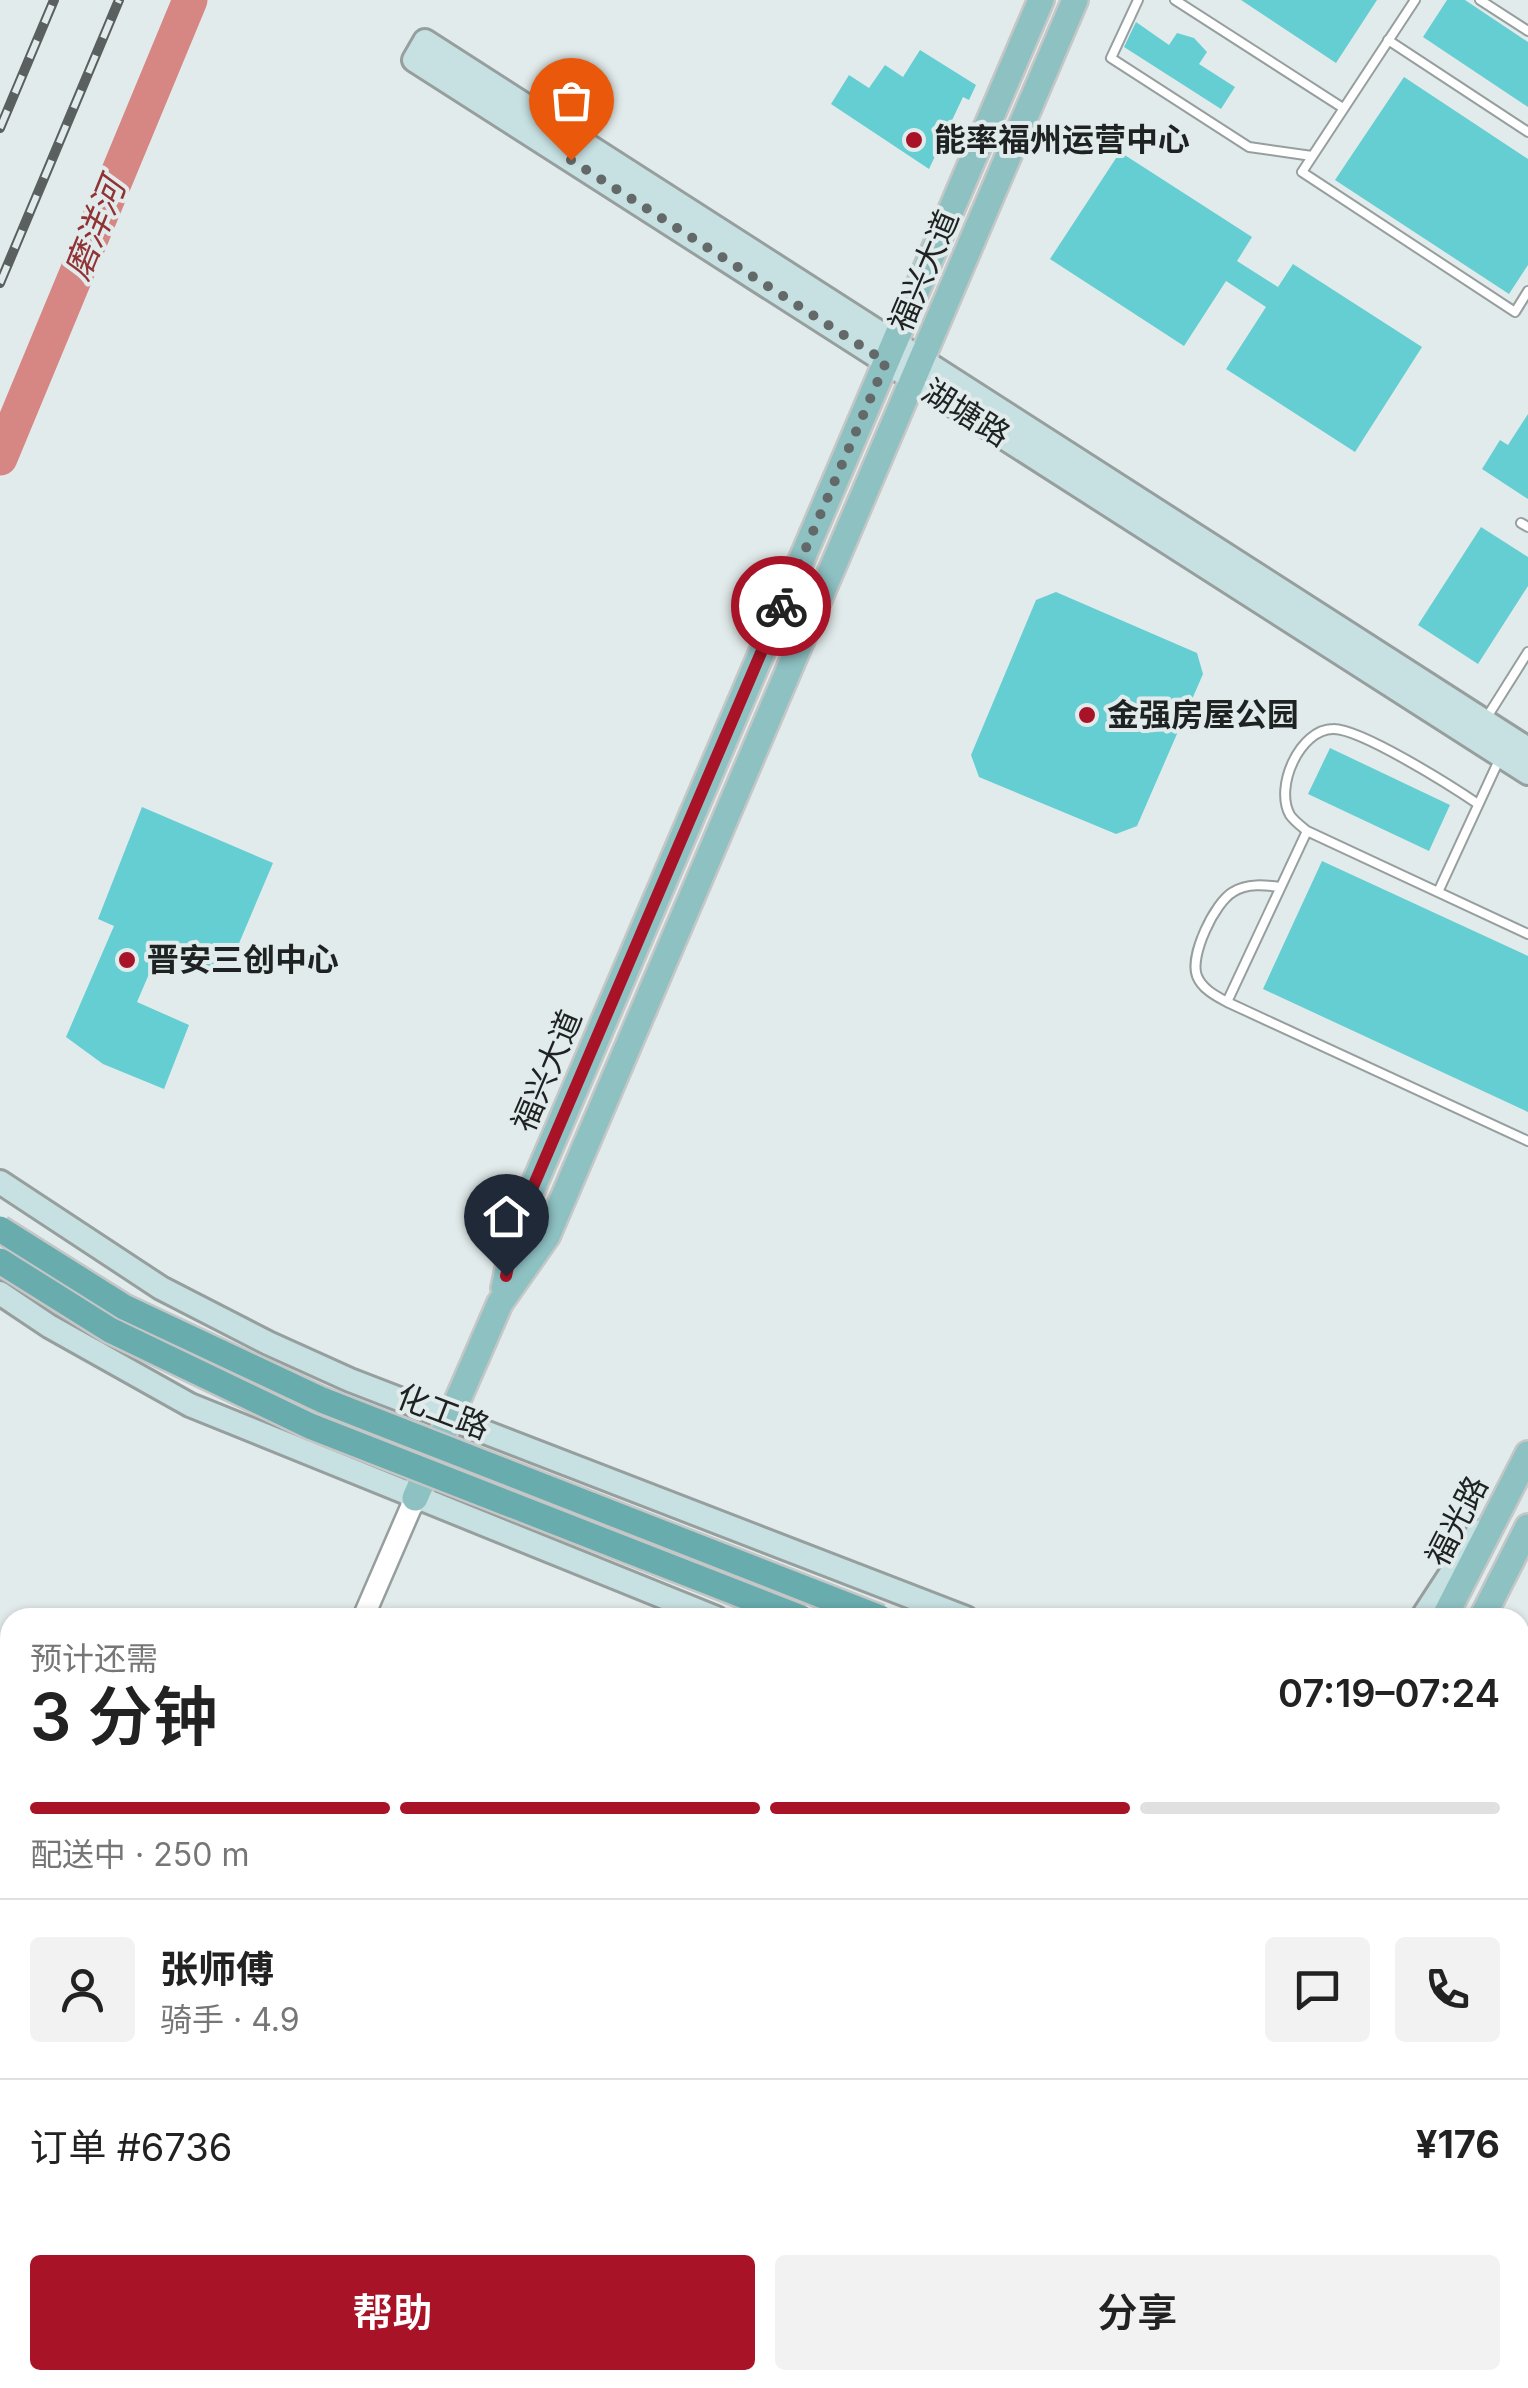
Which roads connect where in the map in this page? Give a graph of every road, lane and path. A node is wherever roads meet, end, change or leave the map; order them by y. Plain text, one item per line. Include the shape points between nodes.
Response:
1 (1041, 0) edge
2 (1075, 0) edge
3 (1138, 0) edge
4 (1175, 0) edge
5 (1415, 0) edge
6 (1480, 0) edge
7 (1528, 31) edge
8 (1388, 40) junction
9 (1343, 108) junction
10 (1528, 132) edge
11 (1312, 156) junction
12 (1528, 291) edge
13 (889, 353) junction
14 (916, 370) junction
15 (1528, 652) edge
16 (1484, 721) junction
17 (1528, 749) edge
18 (1501, 755) junction
19 (1528, 772) edge
20 (1478, 804) junction
21 (1307, 830) junction
22 (1280, 887) junction
23 (1438, 892) junction
24 (1528, 934) edge
25 (1227, 1002) junction
26 (1528, 1140) edge
27 (0, 1182) edge
28 (0, 1229) edge
29 (0, 1261) edge
30 (0, 1293) edge
31 (500, 1303) junction
32 (450, 1417) junction
33 (1528, 1454) edge
34 (1515, 1480) junction
35 (416, 1498) junction
36 (1528, 1527) edge
37 (367, 1608) edge
38 (691, 1608) edge
39 (775, 1608) edge
40 (854, 1608) edge
41 (940, 1608) edge
42 (1429, 1608) edge
43 (1449, 1608) edge
44 (1488, 1608) edge

1 - 13 main road, 福兴大道
2 - 14 main road, 福兴大道
3 - 11 lane via 1110,58 1249,147
4 - 9 lane
5 - 8 lane
6 - 7 lane
8 - 9 lane
8 - 10 lane
9 - 11 lane
11 - 12 lane via 1302,172 1514,312
13 - 13 main road, 湖塘路 via 425,42 414,60
13 - 14 main road, 湖塘路
13 - 31 main road, 福兴大道 via 518,1222
14 - 16 main road, 湖塘路
14 - 18 main road, 湖塘路
14 - 31 main road, 福兴大道 via 547,1236
15 - 16 lane
16 - 17 main road, 湖塘路
18 - 19 main road, 湖塘路
18 - 20 lane
20 - 21 lane via 1354,734 1322,730 1305,743 1286,790 1290,814
20 - 23 lane
21 - 22 lane
21 - 23 lane
22 - 25 lane
22 - 25 lane via 1234,891 1198,950 1197,977
23 - 24 lane
25 - 26 lane
27 - 32 main road via 160,1288 236,1328
28 - 40 highway, 化工路, bridge via 124,1308 322,1400
29 - 39 highway, 化工路, bridge via 110,1330 310,1426
30 - 35 main road via 190,1406
31 - 32 main road
32 - 35 main road
32 - 41 main road
33 - 34 main road, 福光路
34 - 42 main road
34 - 43 main road, 福光路
35 - 37 street
35 - 38 main road
36 - 44 main road, 福光路

